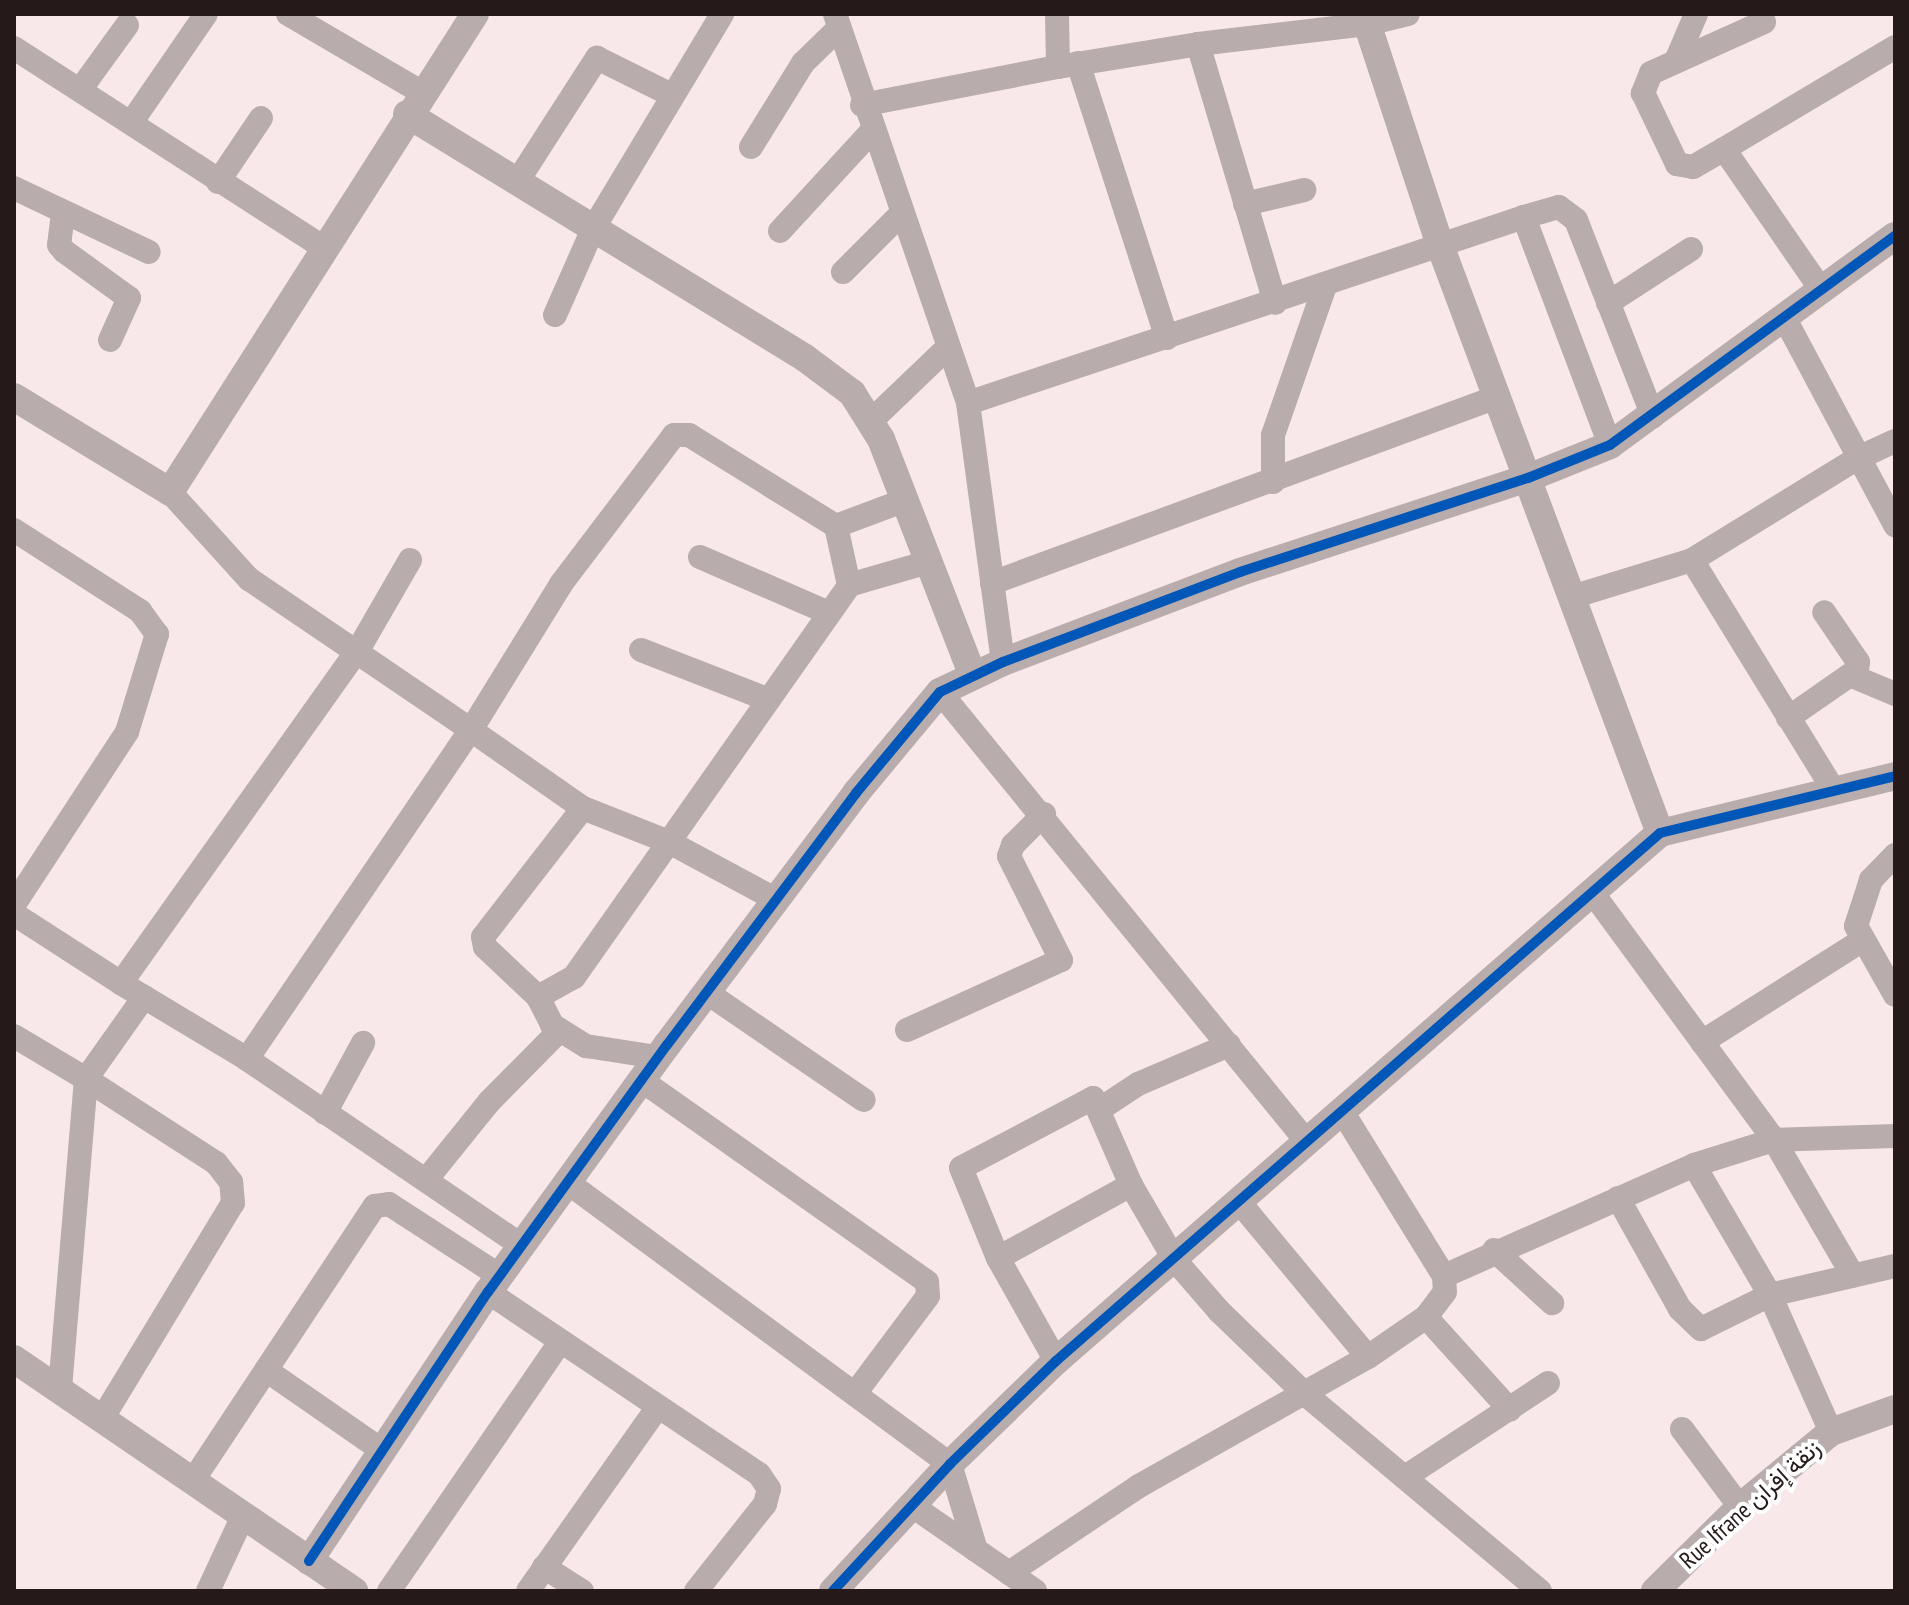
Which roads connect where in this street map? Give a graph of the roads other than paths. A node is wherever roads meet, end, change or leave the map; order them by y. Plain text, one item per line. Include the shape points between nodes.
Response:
1 (206, 14) edge
2 (288, 14) edge
3 (475, 14) edge
4 (722, 14) edge
5 (1057, 14) edge
6 (1408, 14) edge
7 (1696, 14) edge
8 (1365, 19) edge
9 (836, 21) edge
10 (1764, 22) dead end
11 (127, 25) dead end
12 (1198, 44) junction
13 (1895, 47) edge
14 (14, 48) edge
15 (1676, 61) junction
16 (1068, 65) junction
17 (80, 90) junction
18 (670, 94) junction
19 (414, 103) junction
20 (862, 105) junction
21 (261, 118) dead end
22 (131, 123) junction
23 (872, 131) junction
24 (751, 147) dead end
25 (1724, 149) junction
26 (218, 182) junction
27 (517, 182) junction
28 (14, 188) edge
29 (1304, 190) dead end
30 (1245, 204) junction
31 (63, 213) junction
32 (901, 214) junction
33 (1524, 217) junction
34 (593, 229) junction
35 (780, 231) dead end
36 (1895, 236) edge
37 (324, 248) junction
38 (1441, 248) junction
39 (1691, 249) dead end
40 (149, 252) dead end
41 (843, 272) dead end
42 (1325, 286) junction
43 (1822, 291) junction
44 (1275, 303) junction
45 (1608, 303) junction
46 (555, 315) dead end
47 (1785, 319) junction
48 (1167, 338) junction
49 (110, 340) dead end
50 (948, 347) junction
51 (14, 397) edge
52 (1497, 397) junction
53 (968, 403) junction
54 (1653, 416) junction
55 (872, 420) junction
56 (1895, 441) edge
57 (1610, 445) junction
58 (1856, 459) junction
59 (1528, 478) junction
60 (1273, 482) junction
61 (170, 492) junction
62 (903, 501) junction
63 (1895, 525) edge
64 (836, 526) junction
65 (14, 530) edge
66 (700, 557) dead end
67 (410, 560) dead end
68 (1692, 560) junction
69 (925, 563) junction
70 (992, 583) junction
71 (849, 585) junction
72 (1575, 596) junction
73 (1824, 612) dead end
74 (829, 613) junction
75 (358, 650) junction
76 (641, 650) dead end
77 (1003, 662) junction
78 (972, 674) junction
79 (1852, 676) junction
80 (940, 692) junction
81 (1895, 694) edge
82 (767, 699) junction
83 (1788, 718) junction
84 (471, 730) junction
85 (1895, 776) edge
86 (1834, 791) junction
87 (583, 808) junction
88 (1044, 814) junction
89 (1660, 833) junction
90 (669, 842) junction
91 (1895, 855) edge
92 (1592, 892) junction
93 (775, 899) junction
94 (14, 905) edge
95 (14, 914) edge
96 (1863, 940) junction
97 (121, 983) junction
98 (706, 992) junction
99 (1895, 995) edge
100 (144, 997) junction
101 (538, 997) junction
102 (560, 1030) junction
103 (907, 1030) dead end
104 (14, 1036) edge
105 (1702, 1042) junction
106 (363, 1043) dead end
107 (1229, 1045) junction
108 (657, 1057) junction
109 (247, 1059) junction
110 (86, 1079) junction
111 (641, 1080) junction
112 (864, 1100) dead end
113 (1100, 1109) junction
114 (1342, 1111) junction
115 (325, 1113) junction
116 (1895, 1136) edge
117 (1774, 1140) junction
118 (1307, 1142) junction
119 (1694, 1165) junction
120 (426, 1180) junction
121 (567, 1182) junction
122 (1131, 1185) junction
123 (1618, 1198) junction
124 (1240, 1203) junction
125 (521, 1245) junction
126 (1494, 1250) junction
127 (998, 1258) junction
128 (1174, 1259) junction
129 (1895, 1266) edge
130 (1444, 1276) junction
131 (1853, 1276) junction
132 (494, 1284) junction
133 (1770, 1295) junction
134 (1552, 1303) dead end
135 (1426, 1317) junction
136 (559, 1344) junction
137 (1368, 1357) junction
138 (14, 1359) edge
139 (1056, 1361) junction
140 (266, 1370) junction
141 (1548, 1383) dead end
142 (60, 1391) junction
143 (857, 1391) junction
144 (1304, 1393) junction
145 (658, 1407) junction
146 (1895, 1409) edge
147 (1510, 1410) junction
148 (102, 1419) junction
149 (1682, 1429) dead end
150 (1831, 1432) junction
151 (383, 1451) junction
152 (950, 1464) junction
153 (1405, 1477) junction
154 (192, 1482) junction
155 (911, 1505) junction
156 (1740, 1507) junction
157 (243, 1516) junction
158 (976, 1550) junction
159 (309, 1561) junction
160 (544, 1567) junction
161 (1009, 1573) junction
162 (208, 1591) edge
163 (354, 1591) edge
164 (389, 1591) edge
165 (528, 1591) edge
166 (582, 1591) edge
167 (696, 1591) edge
168 (833, 1591) edge
169 (1035, 1591) edge
170 (1540, 1591) edge
171 (1655, 1591) edge

1 - 22 street
2 - 19 street
3 - 19 street
4 - 18 street
5 - 16 street
6 - 8 street
7 - 15 street
8 - 12 street
8 - 38 street
9 - 20 street
9 - 24 street
10 - 15 street
11 - 17 street
12 - 16 street
12 - 30 street
13 - 25 street
14 - 17 street
15 - 25 street via 1651,73 1643,93 1677,164 1693,167
16 - 20 street
16 - 48 street
17 - 22 street
18 - 27 street via 597,58
18 - 34 street
19 - 27 street
19 - 37 street
20 - 23 street
21 - 26 street
22 - 26 street
23 - 32 street
23 - 35 street
25 - 43 street
26 - 37 street
27 - 34 street
28 - 31 street
29 - 30 street
30 - 44 street
31 - 40 street
31 - 49 street via 59,238 64,251 129,298
32 - 41 street
32 - 50 street
33 - 38 street
33 - 45 street via 1559,207 1569,211
33 - 57 street
34 - 46 street
34 - 55 street via 805,358 852,393
36 - 43 street
37 - 61 street
38 - 42 street
38 - 52 street
39 - 45 street
42 - 44 street
42 - 60 street via 1273,435
43 - 47 street
44 - 48 street
45 - 54 street
47 - 54 street
47 - 58 street
48 - 53 street
50 - 53 street
50 - 55 street
51 - 61 street
52 - 59 street
52 - 60 street
53 - 70 street
54 - 57 street
55 - 62 street
56 - 58 street
57 - 59 street
58 - 63 street
58 - 68 street
59 - 72 street
59 - 77 street via 1240,572
60 - 70 street
61 - 75 street via 249,579
62 - 64 street
62 - 69 street
64 - 71 street
64 - 84 street via 689,435 674,435 561,584
65 - 94 street via 140,611 157,634 122,742
66 - 74 street
67 - 75 street
68 - 72 street
68 - 83 street
69 - 71 street
69 - 78 street
70 - 77 street
71 - 74 street
72 - 89 street
73 - 79 street via 1858,662
74 - 82 street
75 - 84 street
75 - 97 street
76 - 82 street
77 - 78 street
78 - 80 street
79 - 81 street
79 - 83 street
80 - 88 street
80 - 93 street
82 - 90 street
83 - 86 street
84 - 87 street
84 - 109 street
85 - 86 street
86 - 89 street
87 - 90 street
87 - 101 street via 483,937 485,947
88 - 103 street via 1009,856 1061,960
88 - 107 street
89 - 92 street
90 - 93 street
90 - 101 street via 574,977
91 - 96 street via 1860,901 1856,926
92 - 105 street
92 - 114 street
93 - 98 street
95 - 97 street
96 - 99 street
96 - 105 street
97 - 100 street
98 - 108 street
98 - 112 street
100 - 109 street
100 - 110 street
101 - 102 street
102 - 108 street via 586,1046
102 - 120 street via 489,1102
104 - 110 street
105 - 117 street
106 - 115 street
107 - 113 street via 1138,1084
107 - 118 street
108 - 111 street
109 - 115 street
110 - 142 street
110 - 148 street via 216,1163 233,1191 228,1218
111 - 121 street
111 - 143 street via 927,1282 928,1296
113 - 122 street
113 - 127 street via 1093,1098 1082,1100 961,1168
114 - 118 street
114 - 130 street
115 - 120 street
116 - 117 street
117 - 119 street
117 - 131 street
118 - 124 street
119 - 123 street
119 - 133 street
120 - 125 street
121 - 125 street
121 - 143 street
122 - 127 street
122 - 128 street
123 - 126 street
123 - 133 street via 1657,1272 1695,1326 1717,1324
124 - 128 street
124 - 137 street
125 - 132 street
126 - 130 street
126 - 134 street
127 - 139 street
128 - 139 street
128 - 144 street
129 - 131 street
130 - 135 street via 1445,1292
131 - 133 street
132 - 136 street
132 - 140 street via 389,1204 375,1206
132 - 151 street
133 - 150 street
135 - 137 street
135 - 147 street
136 - 145 street
136 - 164 street
137 - 144 street
138 - 142 street
139 - 152 street
140 - 151 street
140 - 154 street
141 - 147 street
142 - 148 street
143 - 152 street
144 - 153 street
144 - 161 street via 1139,1486
145 - 160 street
145 - 167 street via 759,1474 769,1489 765,1504
146 - 150 street, Rue Ifrane زنقة إفران
147 - 153 street
148 - 154 street
149 - 156 street
150 - 156 street, Rue Ifrane زنقة إفران
151 - 159 street
152 - 155 street
152 - 158 street
153 - 170 street
154 - 157 street
155 - 158 street
155 - 168 street
156 - 171 street, Rue Ifrane زنقة إفران
157 - 159 street
157 - 162 street
158 - 161 street
159 - 163 street
160 - 165 street
160 - 166 street
161 - 169 street

